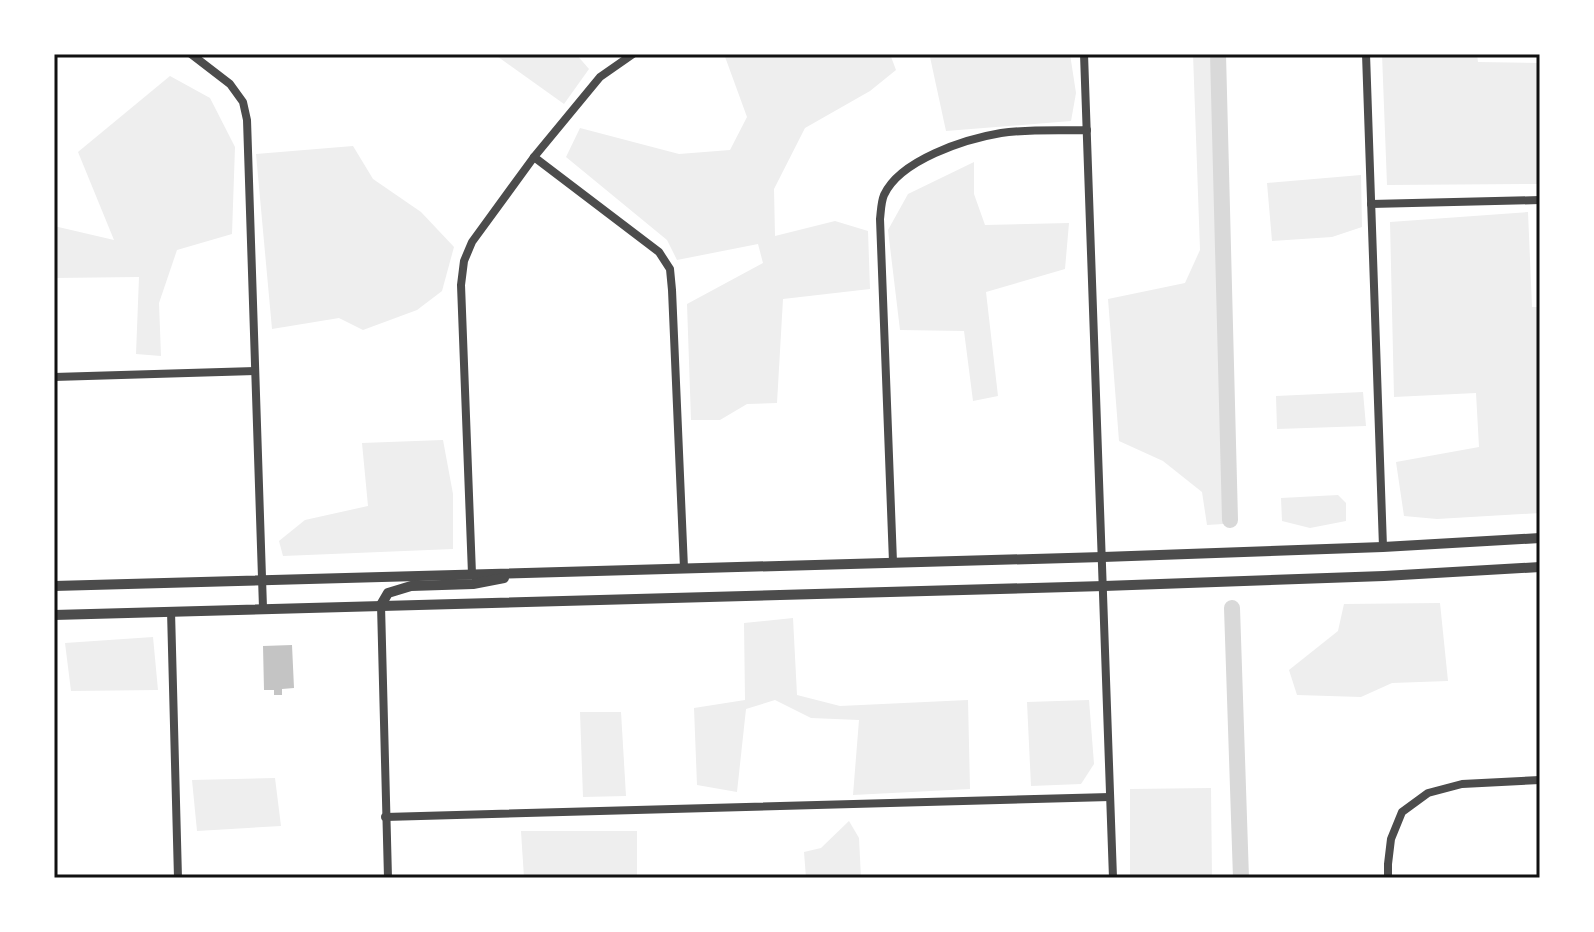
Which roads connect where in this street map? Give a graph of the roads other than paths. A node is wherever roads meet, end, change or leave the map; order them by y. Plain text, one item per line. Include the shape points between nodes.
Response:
1 (191, 54) edge
2 (633, 54) edge
3 (1084, 54) edge
4 (1366, 54) edge
5 (1087, 130) junction
6 (534, 157) junction
7 (1540, 200) edge
8 (1371, 204) junction
9 (255, 371) junction
10 (54, 377) edge
11 (1540, 538) edge
12 (1383, 547) junction
13 (1103, 557) junction
14 (893, 562) junction
15 (1540, 567) edge
16 (684, 568) junction
17 (538, 572) junction
18 (472, 574) junction
19 (262, 580) junction
20 (54, 586) edge
21 (1104, 586) junction
22 (381, 605) junction
23 (263, 608) junction
24 (171, 611) junction
25 (54, 615) edge
26 (1540, 780) edge
27 (1110, 797) junction
28 (385, 817) junction
29 (178, 878) edge
30 (388, 878) edge
31 (1113, 878) edge
32 (1388, 878) edge

1 - 9 street via 230,84 243,102 247,120
2 - 6 street via 600,77
3 - 5 street
4 - 8 street
5 - 13 street
5 - 14 street via 975,139 907,168 882,198
6 - 16 street via 659,252 670,269
6 - 18 street via 464,261
7 - 8 street
8 - 12 street
9 - 10 street
9 - 19 street
11 - 12 street
12 - 13 street
13 - 14 street
13 - 21 street
14 - 16 street
15 - 21 street
16 - 17 street
17 - 18 street
17 - 22 street via 473,584 411,586 388,593
18 - 19 street
19 - 20 street
19 - 23 street
21 - 22 street
21 - 27 street
22 - 23 street
22 - 28 street
23 - 24 street
24 - 25 street
24 - 29 street
26 - 32 street via 1462,784 1428,793 1402,812 1391,839
27 - 28 street
27 - 31 street
28 - 30 street

